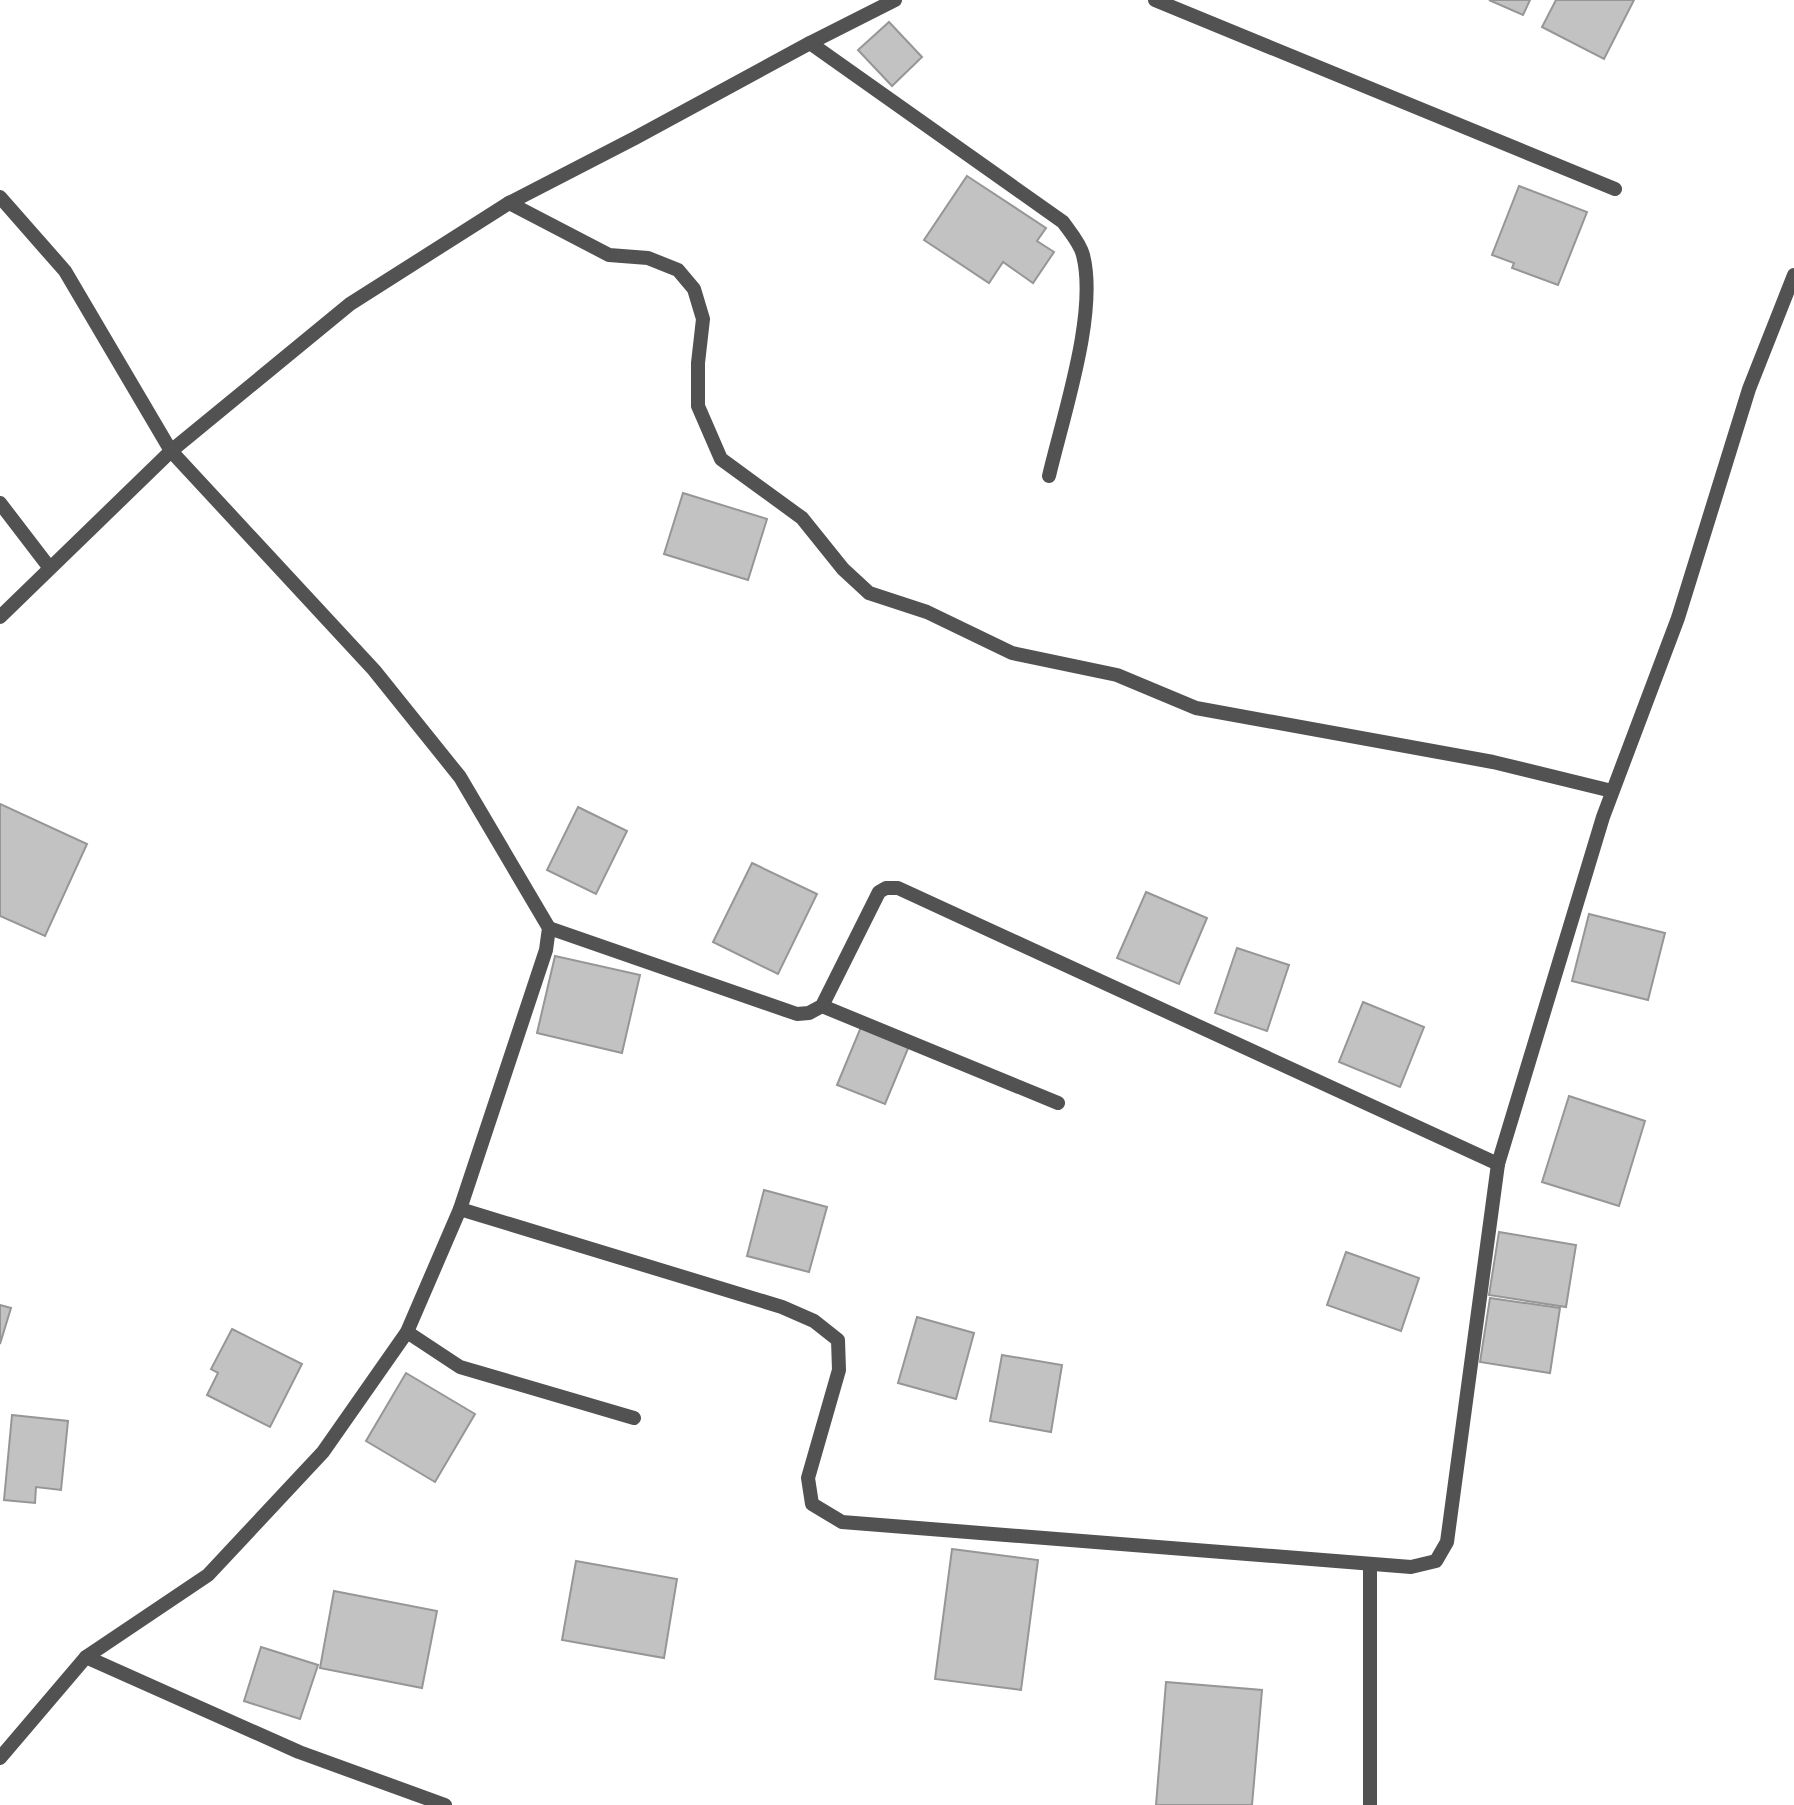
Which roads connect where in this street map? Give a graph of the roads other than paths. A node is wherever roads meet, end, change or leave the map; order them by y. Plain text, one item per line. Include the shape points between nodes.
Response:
1 (895, 0) edge
2 (1154, 0) edge
3 (810, 43) junction
4 (1615, 189) dead end
5 (0, 197) edge
6 (509, 203) junction
7 (1794, 275) edge
8 (170, 451) junction
9 (1049, 476) dead end
10 (0, 503) edge
11 (49, 567) junction
12 (0, 617) edge
13 (1612, 791) junction
14 (549, 928) junction
15 (822, 1006) junction
16 (1058, 1103) dead end
17 (1499, 1164) junction
18 (460, 1209) junction
19 (407, 1332) junction
20 (634, 1418) dead end
21 (1370, 1564) junction
22 (86, 1657) junction
23 (0, 1758) edge
24 (445, 1805) edge
25 (1370, 1805) edge

1 - 3 street
2 - 4 street
3 - 6 street
3 - 9 street via 1063,222 1082,251 1088,284 1082,336
5 - 8 street via 65,271
6 - 8 street via 350,304
6 - 13 street via 609,255 648,258 678,270 694,289 704,318 698,406 721,459 802,518 869,593 927,612 1013,653 1117,675 1196,708 1493,762
7 - 13 street via 1749,389 1678,618
8 - 11 street
8 - 14 street via 374,670 460,777
10 - 11 street
11 - 12 street
13 - 17 street
14 - 15 street via 797,1014
14 - 18 street via 546,950
15 - 16 street
15 - 17 street via 879,892 898,888
17 - 21 street via 1447,1542 1436,1561 1411,1567
18 - 19 street
18 - 21 street via 782,1307 814,1321 838,1340 839,1370 808,1478 812,1504 842,1522
19 - 20 street via 460,1367
19 - 22 street via 323,1452 208,1575
21 - 25 street
22 - 23 street
22 - 24 street via 299,1752

